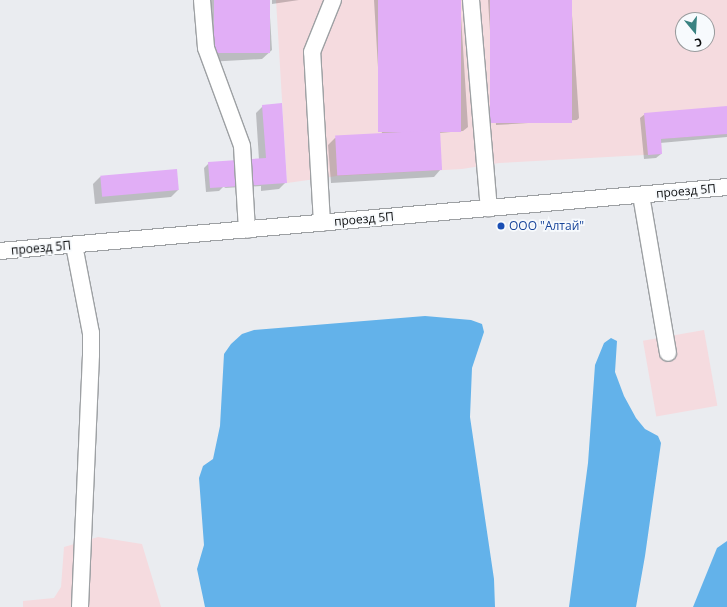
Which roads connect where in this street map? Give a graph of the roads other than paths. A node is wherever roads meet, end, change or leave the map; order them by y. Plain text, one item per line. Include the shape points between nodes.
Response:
1 (202, 0) edge
2 (333, 0) edge
3 (471, 0) edge
4 (727, 187) edge
5 (641, 195) junction
6 (489, 208) junction
7 (322, 223) junction
8 (247, 230) junction
9 (74, 245) junction
10 (0, 251) edge
11 (668, 353) dead end
12 (80, 607) edge

1 - 8 street via 206,48 242,146
2 - 7 street via 312,52
3 - 6 street
4 - 5 street, проезд 5П
5 - 6 street, проезд 5П
5 - 11 street
6 - 7 street, проезд 5П
7 - 8 street, проезд 5П
8 - 9 street, проезд 5П
9 - 10 street, проезд 5П
9 - 12 street via 91,333

